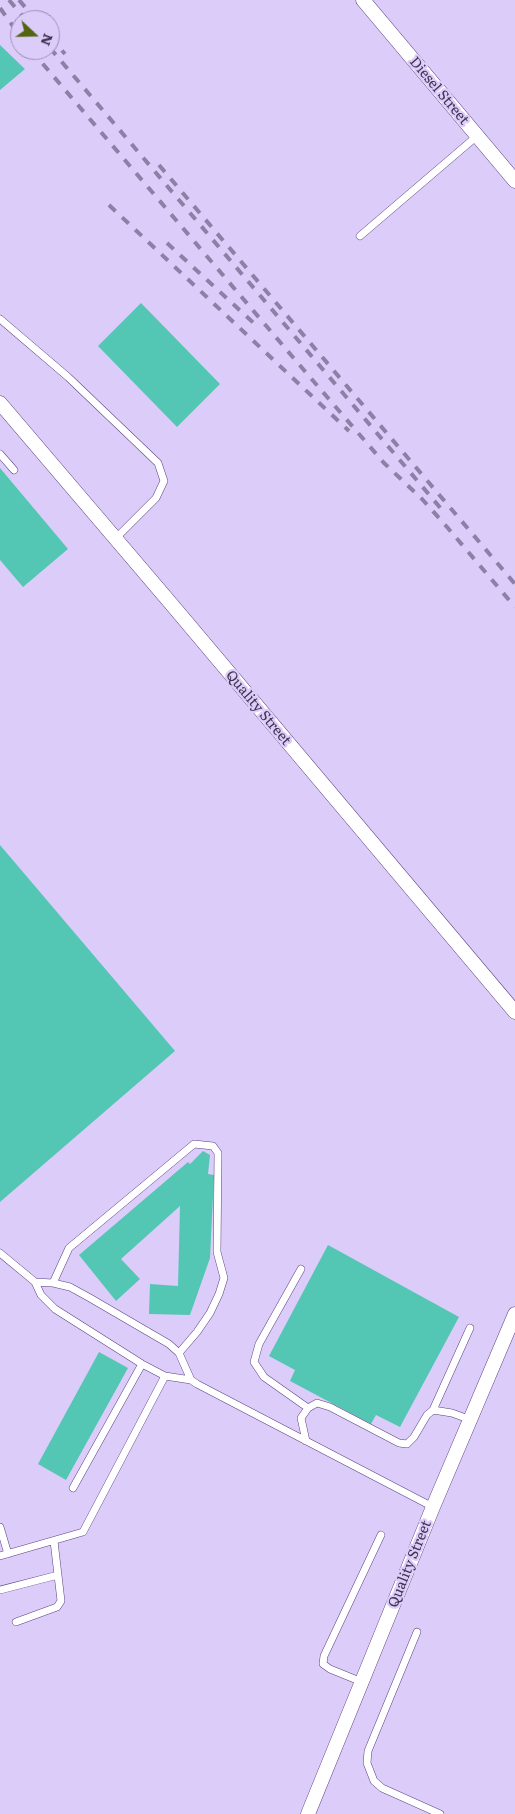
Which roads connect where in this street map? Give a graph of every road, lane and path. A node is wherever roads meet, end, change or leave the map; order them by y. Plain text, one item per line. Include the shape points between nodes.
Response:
1 (363, 0) edge
2 (477, 136) junction
3 (515, 181) edge
4 (360, 236) dead end
5 (0, 319) edge
6 (0, 404) edge
7 (0, 454) edge
8 (14, 470) dead end
9 (116, 539) junction
10 (515, 1012) edge
11 (0, 1253) edge
12 (301, 1269) dead end
13 (35, 1282) junction
14 (53, 1283) junction
15 (515, 1314) edge
16 (470, 1328) dead end
17 (179, 1353) junction
18 (142, 1364) junction
19 (165, 1376) junction
20 (191, 1380) junction
21 (308, 1408) junction
22 (433, 1410) junction
23 (471, 1420) junction
24 (306, 1442) junction
25 (73, 1488) dead end
26 (433, 1508) junction
27 (0, 1527) edge
28 (381, 1534) dead end
29 (54, 1541) junction
30 (8, 1554) junction
31 (0, 1556) edge
32 (58, 1575) junction
33 (0, 1590) edge
34 (16, 1622) dead end
35 (417, 1632) dead end
36 (362, 1683) junction
37 (308, 1814) edge
38 (440, 1814) edge

1 - 2 street, Diesel Street
2 - 3 street, Diesel Street
2 - 4 lane
5 - 9 lane via 68,377 158,463 164,481 156,498
6 - 9 street, Quality Street
7 - 8 lane
9 - 10 street, Quality Street
11 - 13 lane
12 - 21 lane via 259,1344 254,1362 264,1377
13 - 14 lane
13 - 18 lane via 55,1309
14 - 17 lane via 70,1287 90,1298
14 - 17 lane via 70,1248 194,1144 213,1146 218,1153 217,1252 224,1278 210,1313
15 - 23 street, Quality Street
16 - 22 lane
17 - 20 lane
18 - 19 lane
18 - 25 lane
19 - 20 lane
19 - 29 lane via 83,1532
20 - 24 lane
21 - 22 lane via 317,1403 330,1407 399,1443 407,1444
21 - 24 lane via 301,1418
22 - 23 lane
23 - 26 street, Quality Street
24 - 26 lane
26 - 36 street, Quality Street
27 - 30 lane
28 - 36 lane via 324,1656 323,1664 330,1669
29 - 30 lane
29 - 32 lane
30 - 31 lane
32 - 33 lane
32 - 34 lane via 61,1601 57,1607
35 - 38 lane via 368,1751 367,1764 374,1781 382,1788
36 - 37 street, Quality Street

